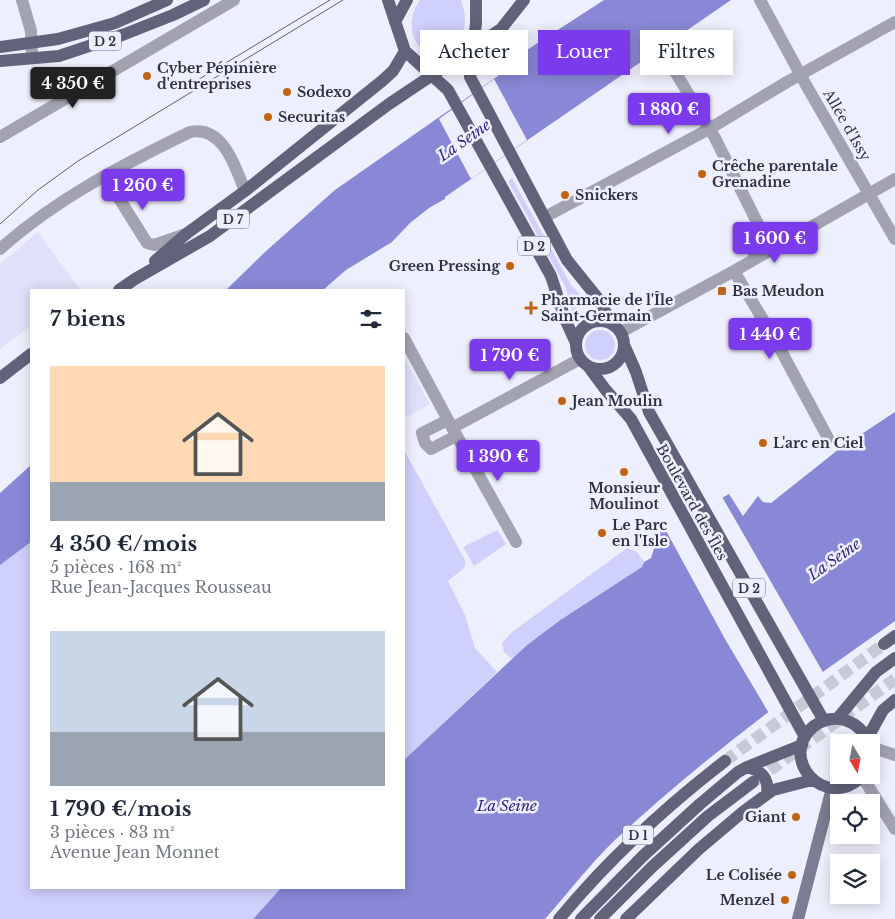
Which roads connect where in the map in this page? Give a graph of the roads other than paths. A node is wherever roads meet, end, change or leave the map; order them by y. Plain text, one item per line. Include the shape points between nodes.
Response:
1 (22, 0) edge
2 (167, 0) edge
3 (204, 0) edge
4 (234, 0) edge
5 (388, 0) edge
6 (407, 0) edge
7 (476, 0) edge
8 (524, 0) edge
9 (760, 0) edge
10 (395, 22) junction
11 (895, 22) edge
12 (475, 30) edge
13 (500, 30) edge
14 (32, 43) junction
15 (0, 47) edge
16 (404, 51) junction
17 (32, 58) junction
18 (0, 61) edge
19 (800, 74) junction
20 (470, 75) edge
21 (677, 75) edge
22 (431, 76) junction
23 (709, 129) junction
24 (0, 137) edge
25 (105, 176) junction
26 (895, 179) edge
27 (244, 191) junction
28 (869, 194) junction
29 (545, 217) junction
30 (759, 226) junction
31 (186, 234) junction
32 (895, 239) edge
33 (783, 244) junction
34 (0, 249) edge
35 (753, 260) junction
36 (734, 271) junction
37 (135, 279) junction
38 (121, 289) edge
39 (611, 323) junction
40 (621, 332) junction
41 (405, 340) edge
42 (576, 342) junction
43 (625, 347) junction
44 (30, 355) edge
45 (584, 362) junction
46 (0, 378) edge
47 (452, 428) junction
48 (828, 438) dead end
49 (516, 542) dead end
50 (895, 636) edge
51 (884, 644) tunnel mouth
52 (895, 658) edge
53 (895, 663) edge
54 (895, 670) edge
55 (895, 700) edge
56 (830, 720) junction
57 (864, 734) edge
58 (873, 734) edge
59 (803, 741) junction
60 (880, 748) edge
61 (895, 756) edge
62 (725, 761) tunnel mouth
63 (747, 766) junction
64 (812, 780) junction
65 (753, 782) tunnel mouth
66 (852, 784) edge
67 (868, 784) edge
68 (832, 788) junction
69 (767, 794) junction
70 (895, 829) edge
71 (560, 919) edge
72 (581, 919) edge
73 (600, 919) edge
74 (626, 919) edge
75 (798, 919) edge

1 - 14 street
2 - 14 main road, D 2 via 114,23 58,40
3 - 17 main road, D 2 via 67,54
4 - 24 street
5 - 10 main road
6 - 10 main road
7 - 12 main road
8 - 13 main road
9 - 19 street, Allée d'Issy
10 - 16 main road
11 - 19 street
14 - 15 main road, D 2
14 - 17 street
16 - 22 main road
16 - 27 main road, D 7 via 382,81
17 - 18 main road, D 2
19 - 23 street
19 - 28 street, Allée d'Issy
20 - 29 main road, D 2
21 - 23 street
22 - 37 main road, D 7 via 210,236
22 - 42 main road, D 2 via 448,90 550,276
23 - 29 street
23 - 30 street
25 - 27 street via 198,130 210,133 220,141 233,162
25 - 31 street via 147,244 154,245
25 - 34 street via 65,198
26 - 28 street
27 - 31 main road, D 7
28 - 32 street, Allée d'Issy
28 - 33 street
29 - 39 main road, D 2 via 567,260 600,302
30 - 33 street
30 - 35 street via 760,239
31 - 37 main road, D 7
33 - 35 street
35 - 36 street
36 - 40 street
36 - 48 street
37 - 38 main road, D 7
39 - 40 main road
39 - 42 main road via 593,322 585,326
40 - 43 main road
41 - 47 street
42 - 45 main road
43 - 45 main road via 623,355 612,367 596,369
43 - 56 main road, Boulevard des Îles / D 2 via 649,412 807,691
44 - 46 main road
45 - 47 street
45 - 59 main road, Boulevard des Îles / D 2 via 631,419 788,705
47 - 49 street
50 - 51 main road
52 - 56 main road via 876,672
53 - 54 main road
55 - 58 main road via 883,710
56 - 57 main road via 846,720
56 - 59 main road via 816,725
59 - 63 main road, D 1
59 - 64 main road via 802,764
60 - 61 street
62 - 71 main road, D 1 via 688,789 629,843
63 - 69 main road via 765,776
63 - 72 main road, D 1 via 643,856
64 - 68 main road
64 - 69 main road via 784,786
65 - 73 main road, D 1 via 708,816
66 - 68 main road
67 - 70 street
68 - 75 main road
69 - 74 main road via 699,849

